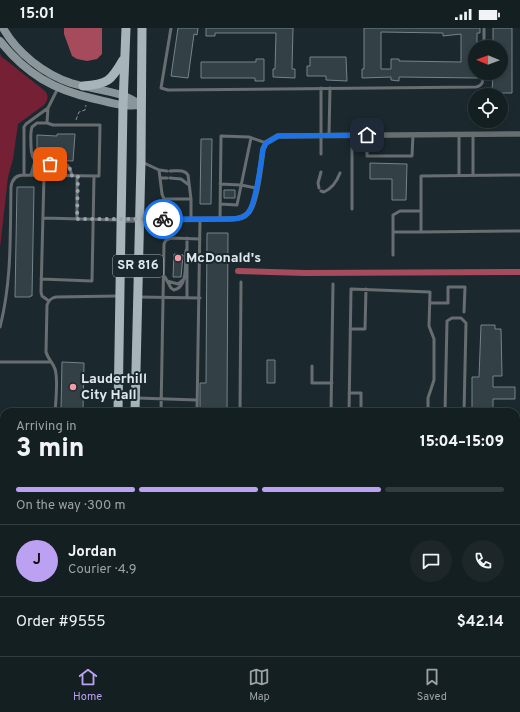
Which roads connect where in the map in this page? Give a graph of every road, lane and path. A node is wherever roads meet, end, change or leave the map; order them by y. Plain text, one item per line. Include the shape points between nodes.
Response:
1 (3, 28) edge
2 (126, 28) edge
3 (142, 28) edge
4 (171, 28) edge
5 (484, 28) edge
6 (484, 40) edge
7 (0, 41) edge
8 (124, 59) junction
9 (483, 80) edge
10 (83, 86) junction
11 (58, 88) junction
12 (321, 88) junction
13 (330, 88) junction
14 (123, 96) junction
15 (86, 105) dead end
16 (142, 105) junction
17 (123, 106) junction
18 (48, 108) junction
19 (76, 120) dead end
20 (29, 121) junction
21 (47, 123) junction
22 (32, 127) junction
23 (520, 134) edge
24 (321, 135) junction
25 (329, 135) junction
26 (367, 135) junction
27 (413, 135) junction
28 (459, 135) junction
29 (473, 135) junction
30 (352, 136) junction
31 (251, 138) junction
32 (266, 143) junction
33 (321, 154) dead end
34 (35, 161) junction
35 (141, 161) junction
36 (159, 170) junction
37 (321, 172) dead end
38 (340, 173) dead end
39 (24, 175) junction
40 (31, 175) junction
41 (459, 175) junction
42 (473, 175) junction
43 (520, 175) edge
44 (44, 176) junction
45 (72, 176) junction
46 (78, 176) junction
47 (94, 176) junction
48 (160, 178) junction
49 (220, 184) junction
50 (189, 185) junction
51 (241, 185) junction
52 (256, 188) junction
53 (190, 199) junction
54 (220, 204) junction
55 (352, 209) dead end
56 (421, 211) junction
57 (43, 218) junction
58 (77, 219) junction
59 (139, 219) junction
60 (191, 219) junction
61 (200, 219) junction
62 (220, 219) junction
63 (93, 220) junction
64 (121, 220) junction
65 (520, 231) edge
66 (393, 232) junction
67 (421, 232) junction
68 (187, 238) junction
69 (200, 239) junction
70 (187, 249) junction
71 (393, 255) dead end
72 (164, 276) junction
73 (41, 279) junction
74 (184, 280) junction
75 (167, 281) junction
76 (241, 282) dead end
77 (333, 284) dead end
78 (366, 289) junction
79 (120, 296) junction
80 (137, 296) junction
81 (163, 297) junction
82 (187, 298) junction
83 (200, 298) junction
84 (49, 301) junction
85 (430, 303) junction
86 (464, 312) dead end
87 (0, 327) edge
88 (350, 329) junction
89 (0, 362) edge
90 (50, 362) junction
91 (312, 366) dead end
92 (332, 383) junction
93 (349, 393) junction
94 (135, 398) junction
95 (161, 399) junction
96 (197, 400) junction
97 (55, 408) edge
98 (118, 408) edge
99 (135, 408) edge
100 (161, 408) edge
101 (197, 408) edge
102 (240, 408) edge
103 (332, 408) edge
104 (349, 408) edge
105 (361, 408) edge
106 (428, 408) edge
107 (445, 408) edge
108 (464, 408) edge

1 - 10 main road via 33,62 51,74
2 - 8 main road, SR 816
3 - 16 main road, SR 816
4 - 12 lane via 161,88
5 - 6 lane
7 - 11 main road via 27,70
8 - 10 main road via 107,82
8 - 14 main road, SR 816
9 - 13 lane via 480,86 476,87
10 - 14 main road
11 - 17 main road
11 - 18 lane
12 - 13 lane
12 - 24 lane
13 - 25 lane
14 - 16 main road
14 - 17 main road, SR 816
15 - 19 path
16 - 17 main road
16 - 35 main road, SR 816
17 - 64 main road, SR 816
18 - 20 lane
18 - 21 lane
20 - 22 lane
20 - 39 lane via 24,127
21 - 22 lane via 37,123
21 - 47 lane via 100,125 99,176
22 - 34 lane via 31,153
23 - 29 street
24 - 25 street
24 - 32 street via 278,136
24 - 33 lane
25 - 30 street
26 - 27 street
26 - 27 lane via 367,156 412,156
26 - 30 street
27 - 28 street
28 - 29 street
28 - 41 lane
29 - 42 lane
30 - 55 lane
31 - 32 lane
31 - 49 lane via 221,136
31 - 51 lane
32 - 52 street
34 - 40 lane
34 - 45 lane via 67,165
35 - 36 lane
35 - 59 main road, SR 816
36 - 48 lane
36 - 50 lane via 183,171
37 - 38 lane via 318,185 324,192 332,187
39 - 40 lane
39 - 87 lane via 15,178 11,187 9,280
40 - 44 lane
41 - 42 lane
41 - 56 lane via 421,176
42 - 43 lane
44 - 45 lane
44 - 57 lane
45 - 46 lane
46 - 47 lane
46 - 58 lane
47 - 63 lane
48 - 50 lane via 181,178
48 - 53 lane via 164,199
49 - 51 lane
49 - 54 lane
50 - 53 lane
51 - 52 lane
51 - 54 lane via 237,205
52 - 62 street via 254,202 248,214 237,218
53 - 60 lane
54 - 62 lane
56 - 66 lane via 400,211 393,215
56 - 67 lane
57 - 58 lane
57 - 73 lane
58 - 63 lane
59 - 60 street
59 - 64 street
59 - 80 main road, SR 816
60 - 61 street
61 - 62 street
61 - 69 lane
63 - 64 lane
63 - 73 lane via 92,281
64 - 79 main road, SR 816
65 - 67 lane
66 - 67 lane
66 - 71 lane
68 - 69 lane
68 - 70 lane
68 - 72 lane via 166,240
69 - 83 lane
70 - 74 lane
70 - 82 lane
72 - 75 lane
72 - 81 lane
73 - 84 lane via 42,296
74 - 75 lane via 178,284
74 - 75 lane via 181,288 174,290
76 - 102 lane
77 - 92 lane
78 - 85 lane via 430,292
78 - 88 lane via 351,289
78 - 88 lane via 366,329
79 - 84 lane via 56,297
79 - 98 main road, SR 816
80 - 81 lane
80 - 94 main road, SR 816
81 - 82 lane
81 - 95 lane
82 - 83 lane
83 - 96 lane
84 - 90 lane via 46,352
85 - 86 lane via 448,303 448,287 465,287
85 - 106 lane via 429,326 434,339 434,380 428,398
88 - 93 lane
89 - 90 lane
90 - 97 lane via 56,376
91 - 92 lane via 312,383
92 - 103 lane
93 - 104 lane
93 - 105 lane via 361,393
94 - 95 lane
94 - 99 main road, SR 816
95 - 96 lane
95 - 100 lane
96 - 101 lane
107 - 108 lane via 447,321 452,318 461,318 466,323

